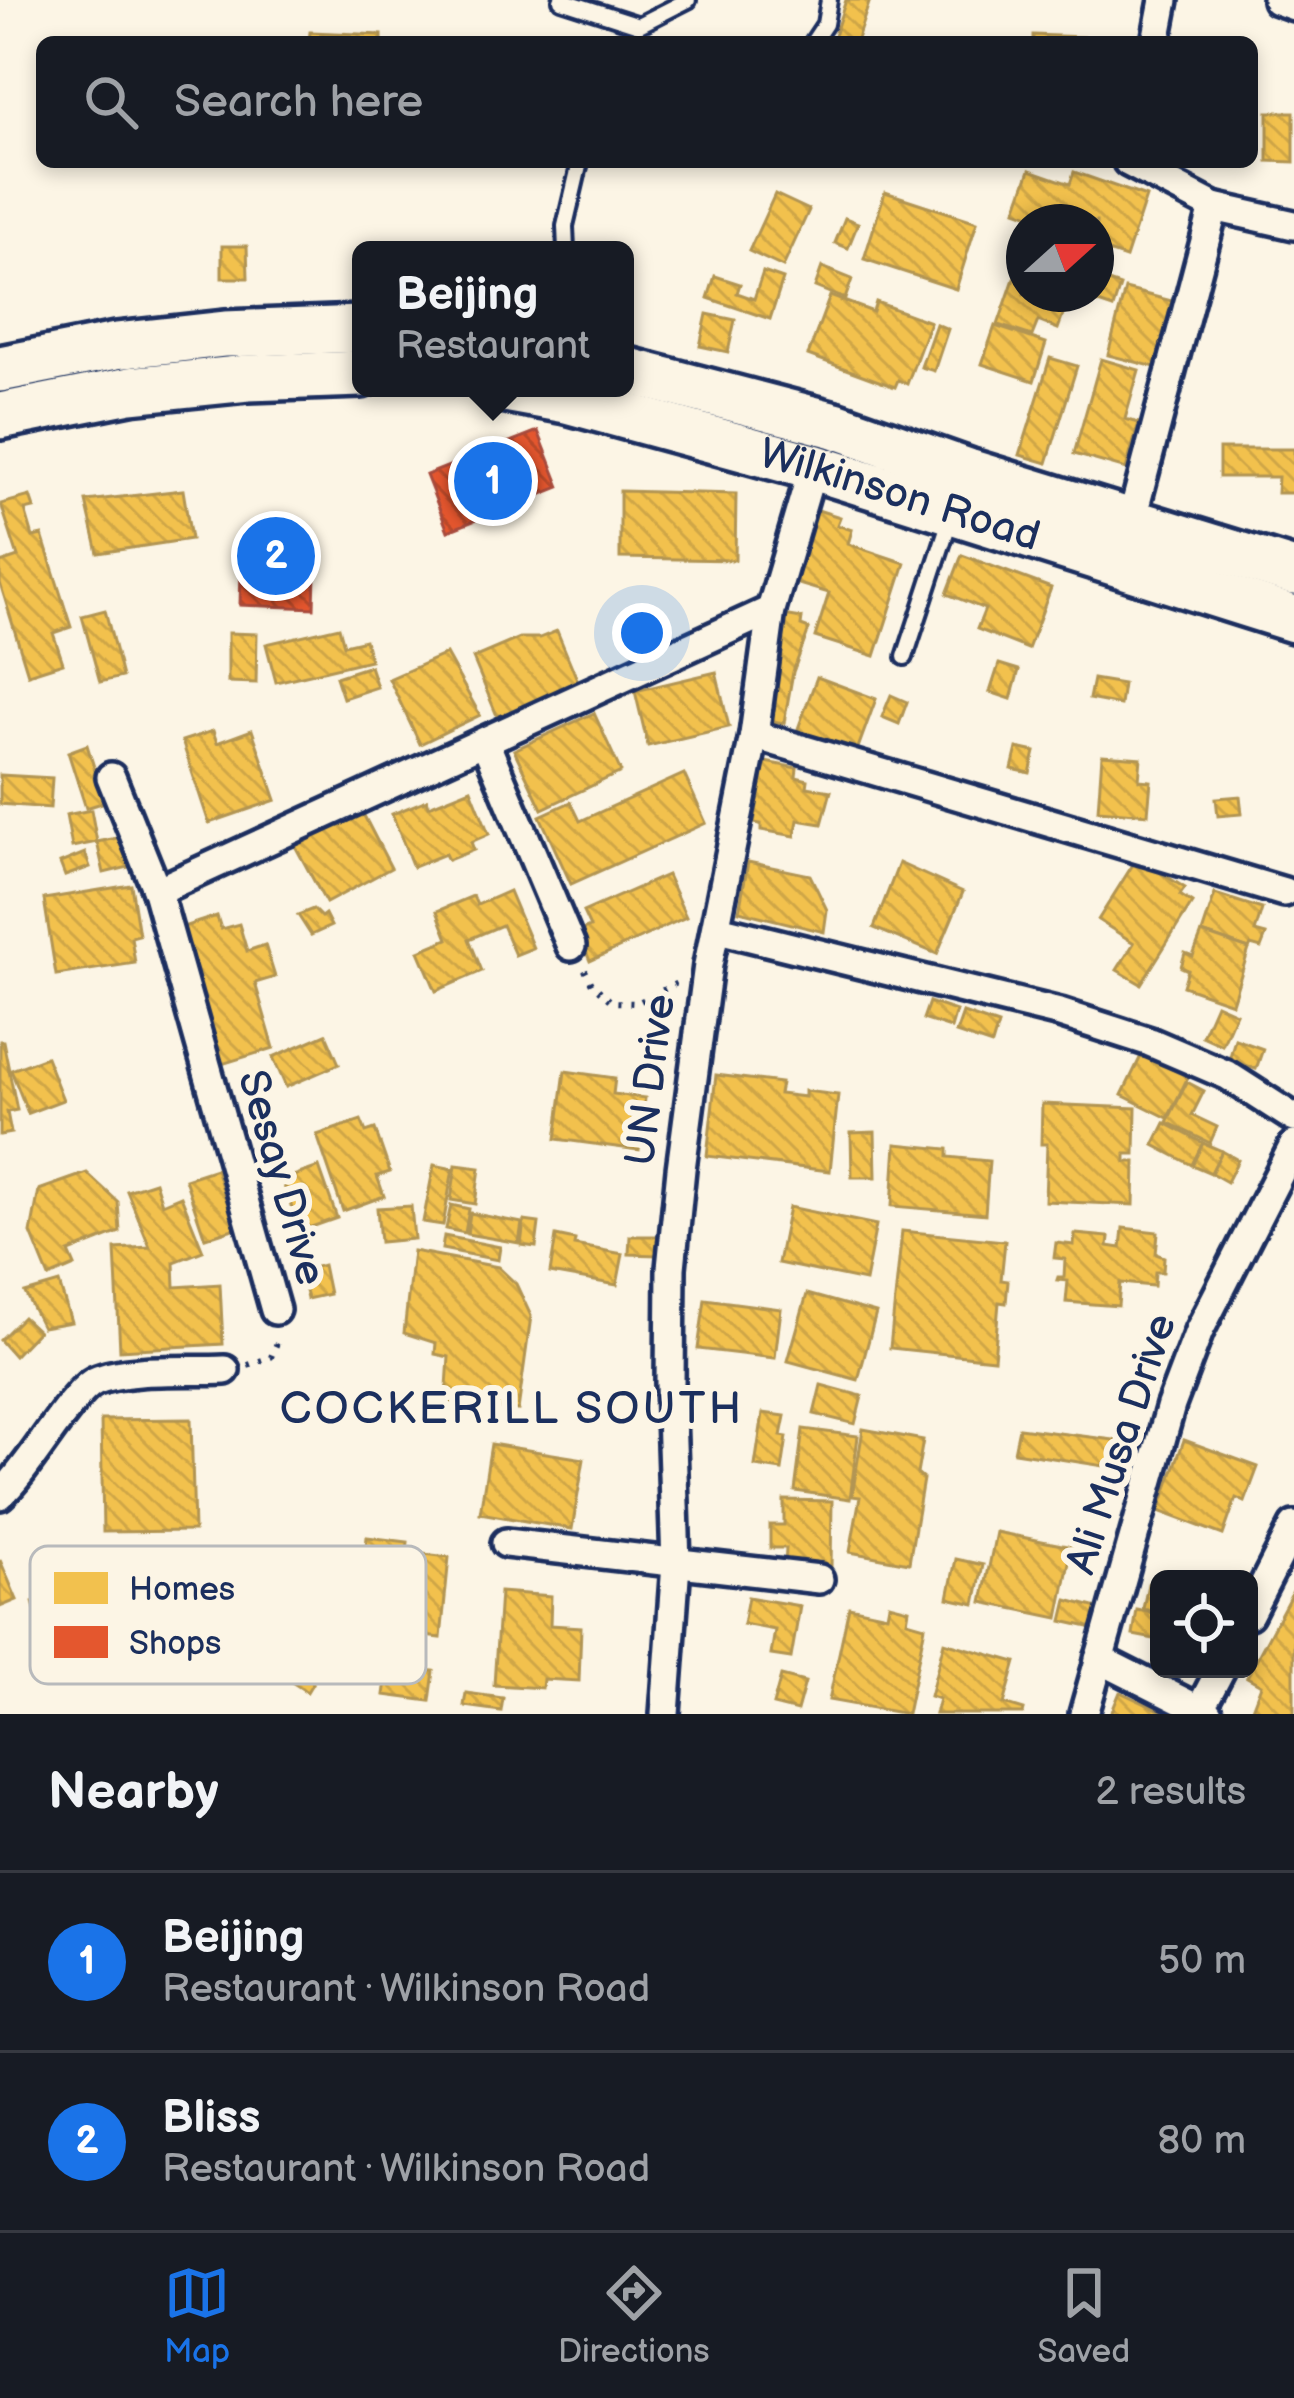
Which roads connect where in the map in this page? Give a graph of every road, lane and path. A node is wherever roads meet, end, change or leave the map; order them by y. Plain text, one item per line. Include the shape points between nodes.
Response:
1 (561, 0) edge
2 (688, 0) edge
3 (830, 0) edge
4 (1164, 0) edge
5 (1277, 0) edge
6 (1294, 6) edge
7 (818, 36) edge
8 (1157, 36) edge
9 (579, 168) edge
10 (1142, 168) edge
11 (1214, 207) junction
12 (1294, 225) edge
13 (566, 241) edge
14 (352, 329) edge
15 (0, 369) edge
16 (634, 372) edge
17 (352, 374) edge
18 (578, 397) edge
19 (0, 416) edge
20 (813, 467) junction
21 (954, 509) junction
22 (1131, 522) junction
23 (1294, 572) edge
24 (771, 610) junction
25 (1294, 619) edge
26 (904, 656) dead end
27 (754, 735) junction
28 (485, 742) junction
29 (111, 778) dead end
30 (157, 891) junction
31 (1284, 892) dead end
32 (718, 929) junction
33 (572, 946) joint
34 (708, 964) junction
35 (1294, 1118) edge
36 (1294, 1145) edge
37 (275, 1310) joint
38 (225, 1370) joint
39 (0, 1495) edge
40 (1294, 1526) edge
41 (506, 1543) dead end
42 (676, 1564) junction
43 (819, 1579) dead end
44 (1258, 1596) edge
45 (1099, 1659) junction
46 (1217, 1678) edge
47 (1204, 1712) edge
48 (665, 1714) edge
49 (1084, 1714) edge

1 - 2 lane via 639,25
3 - 7 lane
4 - 8 street
5 - 6 street
9 - 13 lane
10 - 11 street
11 - 12 street
11 - 22 street
14 - 15 main road via 203,336
16 - 22 main road, Wilkinson Road via 835,425
17 - 19 main road via 130,389
18 - 20 main road, Wilkinson Road
20 - 21 main road, Wilkinson Road
20 - 24 street, UN Drive
21 - 25 main road, Wilkinson Road
21 - 26 lane
22 - 23 main road, Wilkinson Road
24 - 27 street, UN Drive
24 - 28 street
27 - 31 street
27 - 32 street, UN Drive
28 - 30 street
28 - 33 street
29 - 30 street, Sesay Drive
30 - 37 street, Sesay Drive
32 - 34 street, UN Drive
32 - 35 street via 1150,1042 1227,1075
33 - 34 path via 612,1002 637,1004
34 - 42 street, UN Drive via 671,1268
36 - 45 street, Ali Musa Drive via 1199,1330
37 - 38 path, Sesay Drive via 280,1342 272,1357
38 - 39 street via 93,1381
40 - 44 street
41 - 42 street
42 - 43 street
42 - 48 street, UN Drive
45 - 47 street
45 - 49 street, Ali Musa Drive
46 - 47 street

